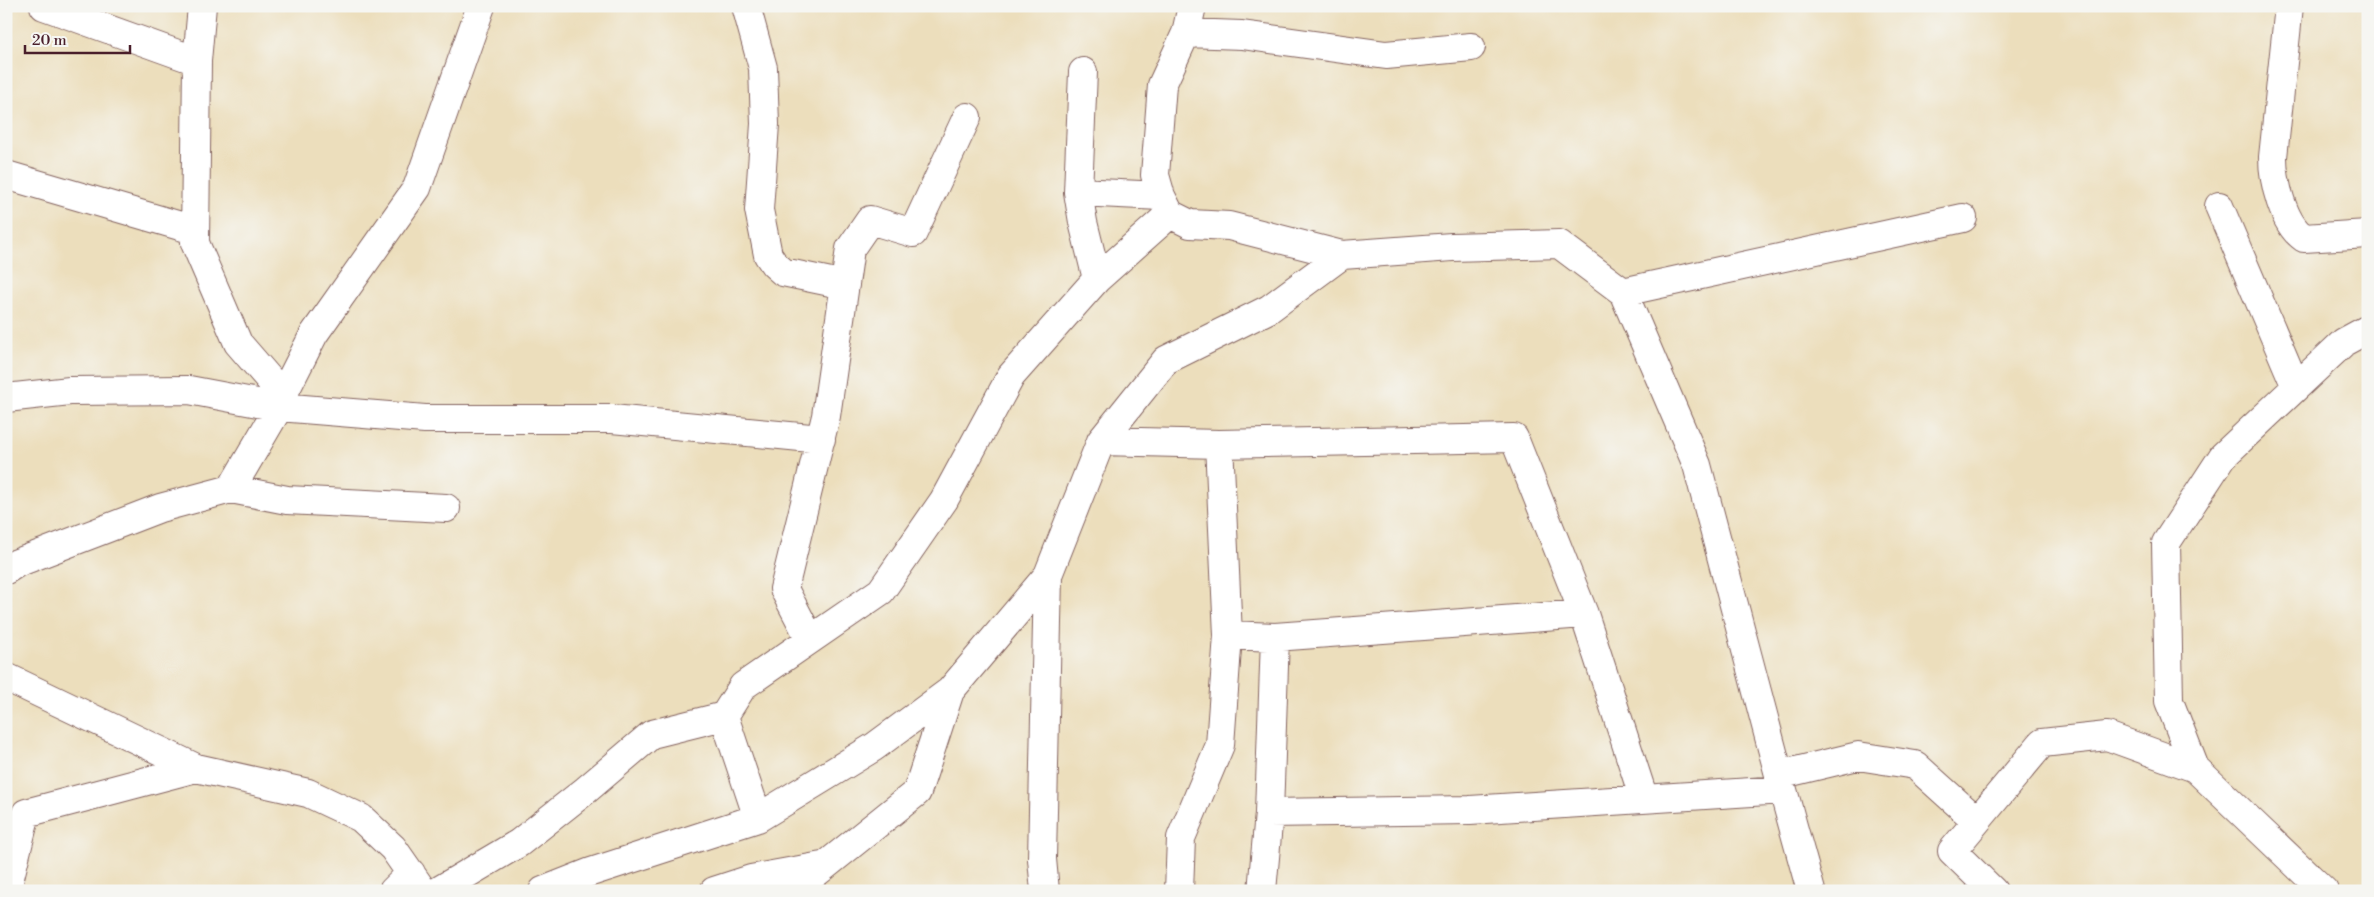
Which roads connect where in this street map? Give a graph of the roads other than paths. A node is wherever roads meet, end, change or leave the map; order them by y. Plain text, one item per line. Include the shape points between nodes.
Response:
1 (44, 6) edge
2 (202, 6) edge
3 (481, 6) edge
4 (746, 6) edge
5 (1192, 6) edge
6 (2289, 6) edge
7 (1186, 33) junction
8 (1471, 47) dead end
9 (197, 61) junction
10 (1083, 72) dead end
11 (967, 117) dead end
12 (6, 175) edge
13 (1078, 192) junction
14 (1165, 205) junction
15 (2219, 206) dead end
16 (1963, 218) dead end
17 (194, 230) junction
18 (2368, 234) edge
19 (1342, 255) junction
20 (1096, 279) junction
21 (845, 285) junction
22 (1622, 292) junction
23 (2368, 329) edge
24 (2296, 387) junction
25 (6, 398) edge
26 (281, 401) junction
27 (821, 439) junction
28 (1101, 441) junction
29 (1219, 444) junction
30 (231, 489) junction
31 (446, 508) dead end
32 (6, 570) edge
33 (1048, 575) junction
34 (1584, 614) junction
35 (1228, 635) junction
36 (1275, 637) junction
37 (810, 639) junction
38 (6, 678) edge
39 (950, 691) junction
40 (724, 716) junction
41 (196, 768) junction
42 (2194, 768) junction
43 (1781, 782) junction
44 (1644, 799) junction
45 (1269, 812) junction
46 (758, 818) junction
47 (1977, 821) junction
48 (12, 842) edge
49 (826, 865) junction
50 (595, 881) edge
51 (409, 885) edge
52 (6, 889) edge
53 (15, 891) edge
54 (438, 891) edge
55 (543, 891) edge
56 (714, 891) edge
57 (799, 891) edge
58 (1044, 891) edge
59 (1179, 891) edge
60 (1262, 891) edge
61 (1811, 891) edge
62 (1993, 891) edge
63 (2324, 891) edge

1 - 9 street
2 - 9 street
3 - 26 street via 417,188 314,334
4 - 21 street via 763,68 765,124 759,210 768,255 782,272
5 - 7 street
6 - 18 street via 2273,156 2274,181 2290,224 2304,238
7 - 8 street via 1242,35 1386,55
7 - 14 street via 1162,85 1155,175
9 - 17 street
10 - 13 street
11 - 21 street via 913,233 870,220 850,249
12 - 17 street
13 - 14 street
13 - 20 street
14 - 19 street via 1190,224 1230,226
14 - 20 street
15 - 24 street
16 - 22 street
17 - 26 street via 194,243 238,343
19 - 22 street via 1559,244
19 - 28 street via 1269,309 1166,360
20 - 37 street via 1011,376 944,500 881,591
21 - 27 street
22 - 43 street via 1696,465
23 - 24 street via 2344,342
24 - 42 street via 2223,456 2166,543 2169,701
25 - 26 street via 70,391 190,390
26 - 27 street via 425,419 612,419
26 - 30 street
27 - 37 street via 784,589
28 - 29 street
28 - 33 street
29 - 34 street via 1514,438
29 - 35 street
30 - 31 street via 287,500
30 - 32 street via 160,508
33 - 39 street
33 - 58 street
34 - 36 street
34 - 44 street
35 - 36 street
35 - 59 street via 1220,746 1181,838
36 - 45 street
37 - 40 street via 743,686
38 - 41 street
39 - 46 street via 874,747
39 - 49 street via 917,792
40 - 46 street
40 - 54 street via 652,734 519,843
41 - 48 street via 26,813
41 - 51 street via 308,794 360,818 393,848
42 - 47 street via 2107,736 2042,743
42 - 63 street
43 - 44 street
43 - 47 street via 1858,756 1915,765
43 - 61 street
44 - 45 street via 1470,810
45 - 60 street
46 - 50 street
47 - 62 street via 1952,851
48 - 52 street
49 - 56 street via 751,879
49 - 57 street via 801,885
50 - 55 street
52 - 53 street

